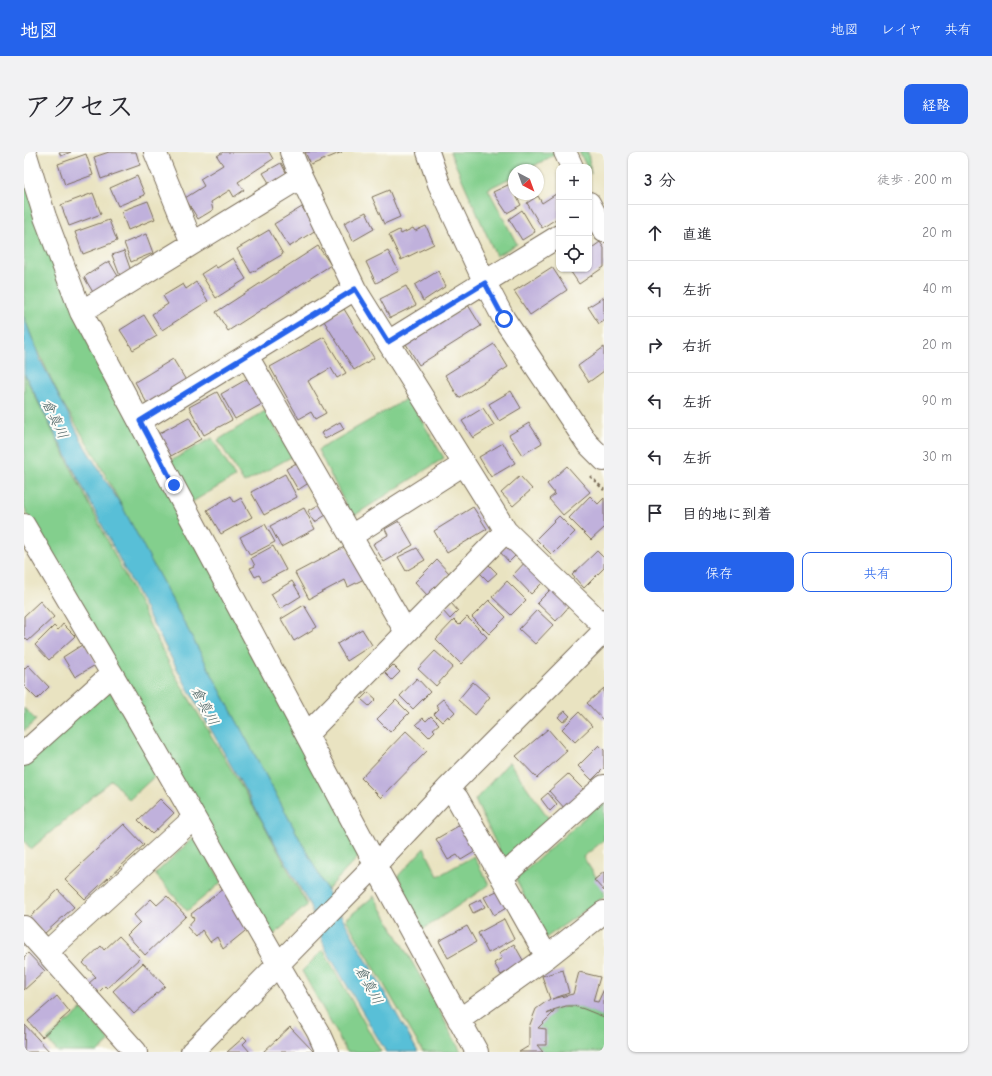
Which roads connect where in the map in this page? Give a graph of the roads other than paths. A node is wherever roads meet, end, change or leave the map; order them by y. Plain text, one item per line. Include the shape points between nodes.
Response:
1 (24, 152) edge
2 (155, 152) edge
3 (291, 152) edge
4 (428, 152) edge
5 (565, 152) edge
6 (571, 164) edge
7 (301, 177) junction
8 (556, 238) edge
9 (192, 243) junction
10 (485, 283) junction
11 (355, 289) junction
12 (81, 312) junction
13 (388, 342) junction
14 (247, 356) junction
15 (140, 421) junction
16 (604, 460) edge
17 (464, 464) junction
18 (24, 525) edge
19 (506, 531) junction
20 (351, 536) junction
21 (604, 626) edge
22 (604, 631) edge
23 (406, 632) junction
24 (112, 674) junction
25 (307, 734) junction
26 (24, 753) edge
27 (604, 786) edge
28 (448, 788) junction
29 (194, 818) junction
30 (369, 872) junction
31 (502, 877) junction
32 (600, 923) edge
33 (24, 928) edge
34 (47, 952) junction
35 (547, 957) junction
36 (285, 958) junction
37 (459, 1020) junction
38 (318, 1032) junction
39 (136, 1052) edge
40 (192, 1052) edge
41 (327, 1052) edge
42 (340, 1052) edge
43 (477, 1052) edge

1 - 12 street via 45,217
2 - 9 street
3 - 7 street
4 - 10 street via 439,184
5 - 6 street
7 - 9 street
7 - 11 street
8 - 10 street
9 - 12 street
10 - 13 street
10 - 16 street via 504,319 582,436
11 - 13 street
11 - 14 street
12 - 15 street
13 - 17 street
14 - 15 street
14 - 20 street
15 - 25 street
17 - 19 street
17 - 20 street
18 - 24 street
19 - 21 street
19 - 23 street
20 - 23 street
22 - 28 street
23 - 25 street
24 - 26 street
24 - 29 street
25 - 30 street via 368,850
27 - 31 street
28 - 30 street
28 - 31 street via 457,798
29 - 34 street
29 - 36 street
30 - 36 street
30 - 37 street
31 - 35 street
32 - 35 street
33 - 34 street
34 - 39 street
35 - 37 street
36 - 38 street
36 - 40 street
37 - 43 street
38 - 41 street
38 - 42 street

